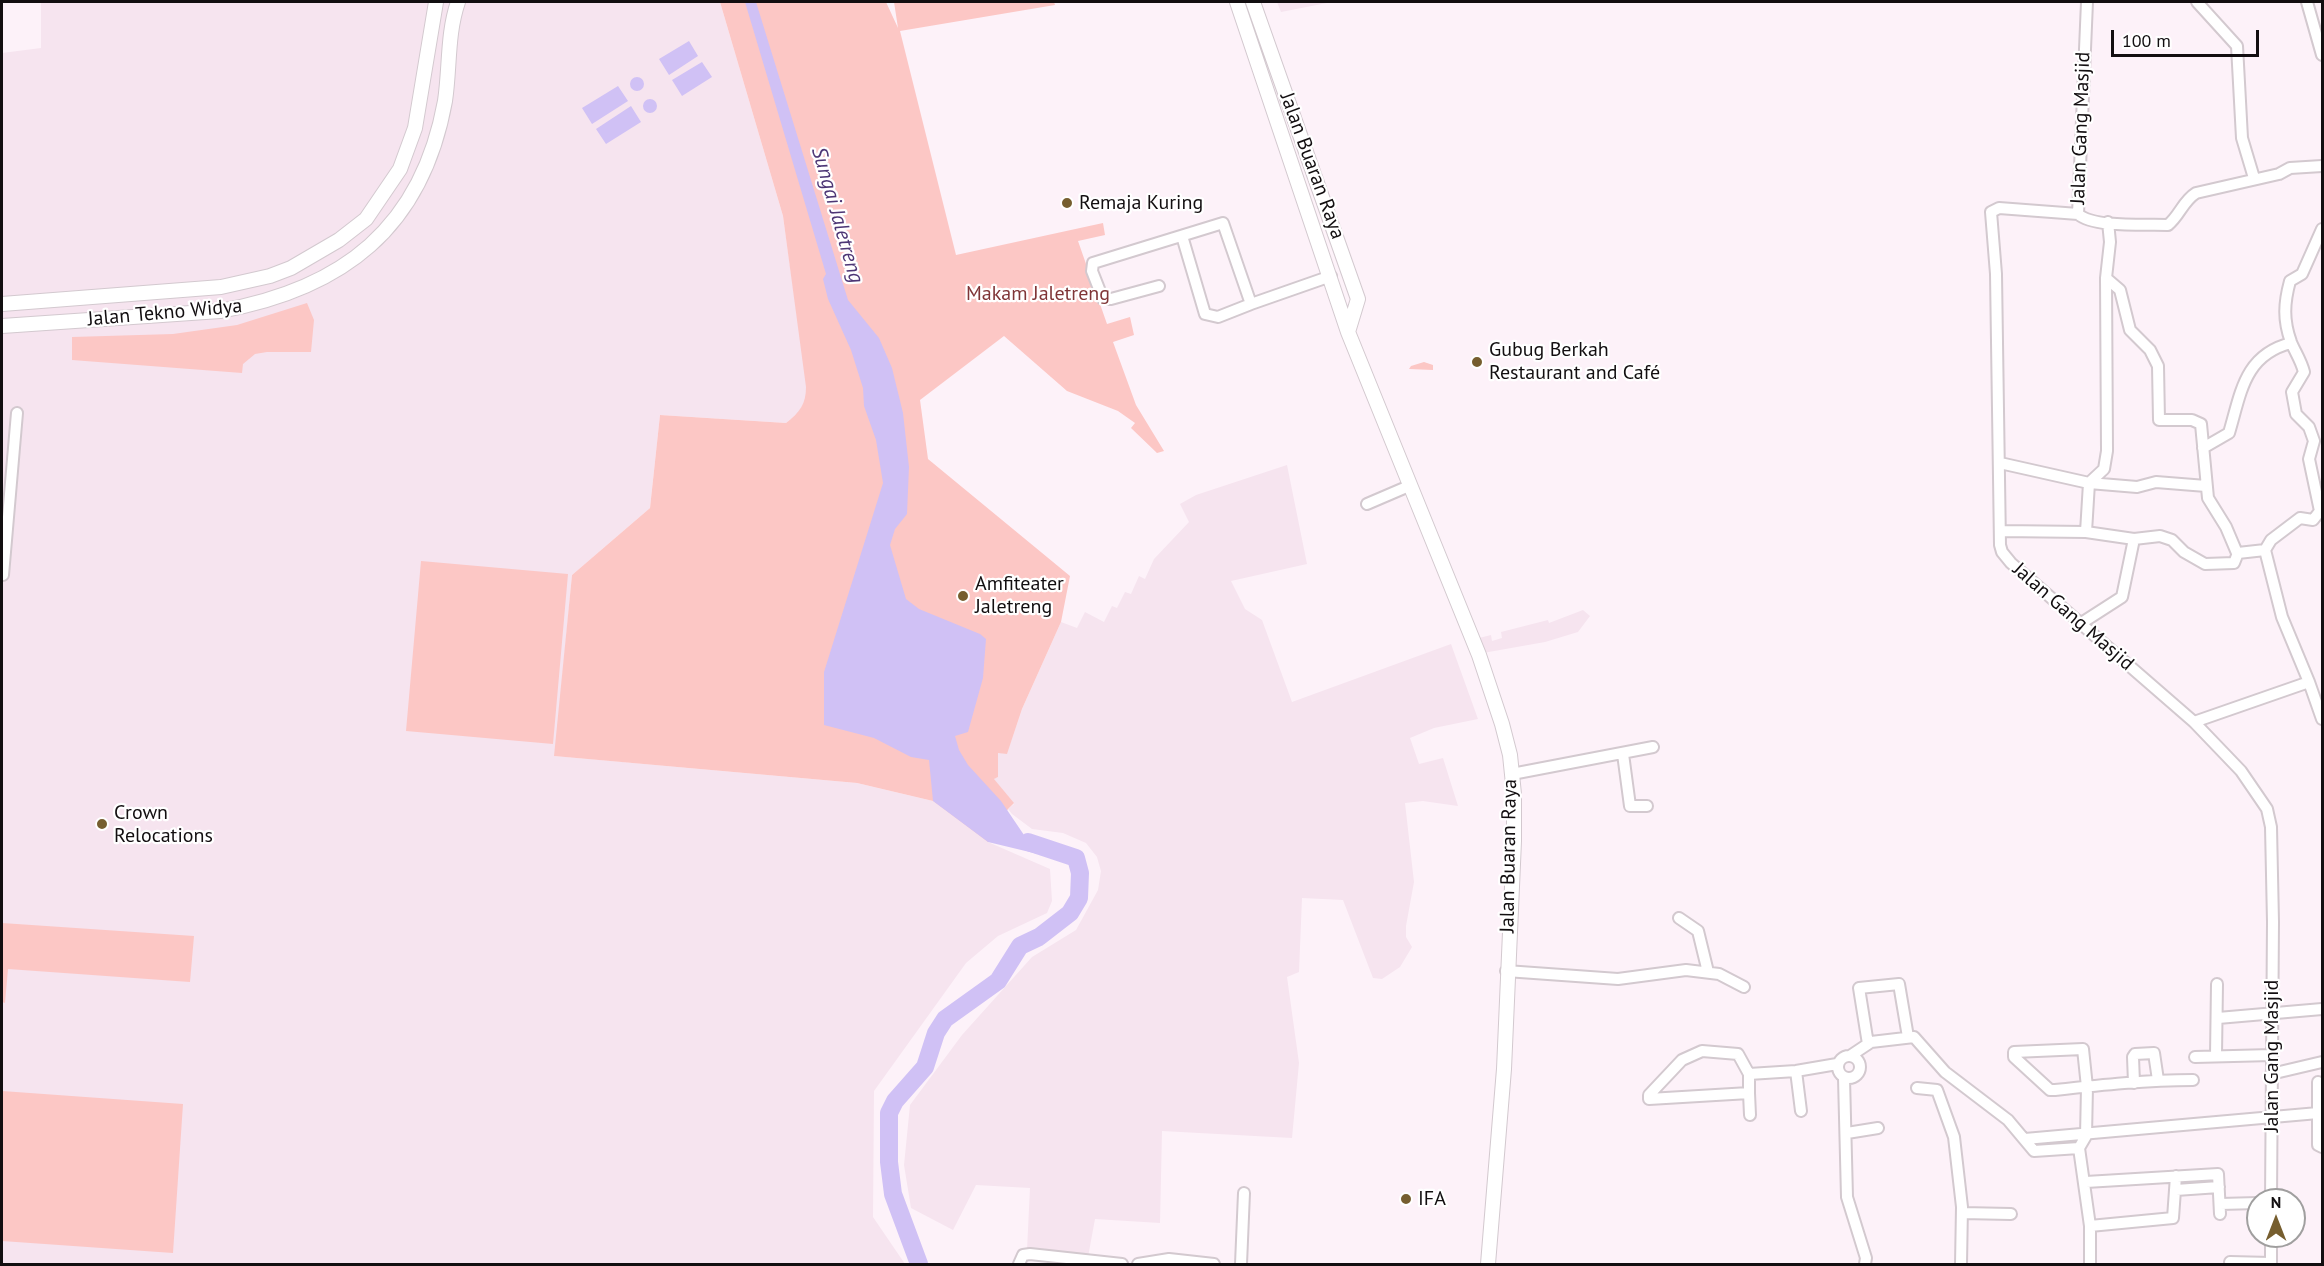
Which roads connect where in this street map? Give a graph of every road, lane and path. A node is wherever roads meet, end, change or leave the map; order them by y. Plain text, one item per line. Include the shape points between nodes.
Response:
1 (436, 2) edge
2 (458, 2) edge
3 (1237, 2) edge
4 (1253, 2) edge
5 (2087, 2) edge
6 (2197, 2) edge
7 (2307, 2) edge
8 (2322, 55) edge
9 (2322, 166) edge
10 (2254, 178) junction
11 (2078, 214) junction
12 (2109, 222) junction
13 (2322, 229) edge
14 (1182, 236) junction
15 (1331, 276) junction
16 (2106, 278) junction
17 (1159, 286) dead end
18 (126, 296) junction
19 (2, 304) edge
20 (1251, 304) junction
21 (127, 318) junction
22 (2, 326) edge
23 (1348, 332) junction
24 (2291, 343) junction
25 (17, 413) dead end
26 (2203, 448) junction
27 (2000, 463) junction
28 (2088, 483) junction
29 (1409, 486) junction
30 (2206, 486) junction
31 (1366, 504) dead end
32 (5, 513) edge
33 (2001, 531) junction
34 (2086, 532) junction
35 (2134, 539) junction
36 (2265, 550) junction
37 (2237, 554) junction
38 (3, 575) dead end
39 (2080, 624) junction
40 (2309, 682) junction
41 (2322, 719) edge
42 (2194, 722) junction
43 (1653, 747) dead end
44 (1623, 754) junction
45 (1512, 774) junction
46 (1647, 806) dead end
47 (1679, 918) dead end
48 (1506, 971) junction
49 (1708, 972) junction
50 (2217, 984) dead end
51 (1744, 987) dead end
52 (2322, 1009) edge
53 (2272, 1011) junction
54 (2218, 1018) junction
55 (1908, 1037) junction
56 (1868, 1044) junction
57 (2216, 1055) junction
58 (2272, 1055) junction
59 (1850, 1056) junction
60 (2195, 1057) dead end
61 (2322, 1062) edge
62 (1838, 1064) junction
63 (1796, 1071) junction
64 (1749, 1074) junction
65 (2271, 1074) junction
66 (1666, 1076) junction
67 (1844, 1078) junction
68 (2158, 1080) junction
69 (2193, 1080) dead end
70 (2134, 1083) junction
71 (2087, 1087) junction
72 (2320, 1088) edge
73 (1917, 1089) dead end
74 (1749, 1093) junction
75 (1668, 1098) junction
76 (1802, 1111) dead end
77 (2318, 1113) junction
78 (1750, 1115) dead end
79 (2272, 1117) junction
80 (1878, 1128) dead end
81 (1847, 1133) junction
82 (2086, 1136) junction
83 (2025, 1139) junction
84 (2322, 1147) edge
85 (2079, 1148) junction
86 (2176, 1176) junction
87 (2086, 1182) junction
88 (2219, 1186) junction
89 (2271, 1188) edge
90 (2176, 1190) junction
91 (1244, 1193) dead end
92 (2246, 1205) edge
93 (1962, 1213) junction
94 (2011, 1214) dead end
95 (2090, 1226) junction
96 (2271, 1248) edge
97 (2230, 1262) dead end
98 (1153, 1263) edge
99 (1019, 1264) edge
100 (1122, 1264) edge
101 (1138, 1264) edge
102 (1214, 1264) edge
103 (1241, 1264) edge
104 (1488, 1264) edge
105 (1865, 1264) edge
106 (1961, 1264) edge
107 (2090, 1264) edge
108 (2271, 1264) edge

1 - 18 main road, Jalan Tekno Widya via 415,128 400,169 366,219 339,240 270,276 221,287
2 - 21 main road, Jalan Tekno Widya via 449,44 445,99 434,146 415,189 377,240 339,270 272,299 220,311
3 - 15 main road, Jalan Buaran Raya
4 - 23 main road, Jalan Buaran Raya via 1358,299
5 - 11 street, Jalan Gang Masjid
6 - 10 street via 2237,46 2242,138
7 - 8 street
9 - 10 street via 2290,168
10 - 12 street via 2196,193 2185,200 2178,216 2168,225
11 - 12 street via 2088,220
11 - 27 street, Jalan Gang Masjid via 1999,208 1991,212
12 - 16 street
13 - 24 street via 2302,274 2290,281 2283,305
14 - 17 street via 1093,263 1092,271 1103,299
14 - 20 street via 1226,224
14 - 20 street via 1205,314 1218,317
15 - 20 street
15 - 23 main road, Jalan Buaran Raya
16 - 26 street via 2120,290 2130,330 2150,350 2158,366 2159,420 2197,421 2201,424
16 - 28 street via 2107,452 2104,469
18 - 19 main road, Jalan Tekno Widya
18 - 21 main road
21 - 22 main road, Jalan Tekno Widya
23 - 29 main road, Jalan Buaran Raya
24 - 26 street via 2273,347 2247,372 2229,433
24 - 36 street via 2304,372 2292,392 2296,414 2309,427 2314,441 2309,459 2320,511 2313,520 2300,518 2271,540
25 - 32 street
26 - 30 street
27 - 28 street
27 - 33 street, Jalan Gang Masjid
28 - 30 street
28 - 34 street
29 - 31 street
29 - 45 main road, Jalan Buaran Raya via 1479,655 1502,724
30 - 37 street via 2208,498
32 - 38 street
33 - 34 street
33 - 39 street, Jalan Gang Masjid via 2002,552
34 - 35 street
35 - 37 street via 2166,537 2209,565 2234,563
35 - 39 street via 2122,597
36 - 37 street
36 - 40 street via 2281,614
39 - 42 street, Jalan Gang Masjid
40 - 41 street
40 - 42 street
42 - 53 street, Jalan Gang Masjid via 2241,771 2262,799 2269,819
43 - 44 street
44 - 45 street
44 - 46 street via 1630,806
45 - 48 main road, Jalan Buaran Raya via 1514,841
47 - 49 street via 1698,931
48 - 49 street via 1618,978 1681,970
48 - 104 main road, Jalan Buaran Raya via 1504,1069
49 - 51 street
50 - 54 street
52 - 53 street
53 - 54 street
53 - 58 street, Jalan Gang Masjid
54 - 57 street
55 - 56 street
55 - 56 street via 1899,984 1859,988
55 - 83 street via 1914,1037 1945,1072 2002,1115
56 - 59 street
57 - 58 street
57 - 60 street
58 - 65 street, Jalan Gang Masjid
59 - 62 street
59 - 67 street via 1859,1063 1860,1071 1855,1077
61 - 65 street
62 - 63 street
62 - 67 street via 1838,1072
63 - 64 street
63 - 76 street
64 - 66 street via 1738,1054 1702,1050 1688,1055
64 - 74 street
65 - 79 street, Jalan Gang Masjid
66 - 75 street
66 - 75 street via 1649,1097
67 - 81 street
68 - 69 street
68 - 70 street
68 - 70 street via 2154,1053 2135,1054
70 - 71 street
71 - 71 street via 2083,1048 2014,1052 2014,1057 2048,1088
71 - 82 street
72 - 77 street
73 - 93 street via 1936,1089 1949,1120
74 - 75 street
74 - 78 street
77 - 79 street
77 - 84 street via 2318,1145
79 - 82 street
79 - 89 street, Jalan Gang Masjid
80 - 81 street
81 - 105 street via 1847,1197
82 - 83 street
82 - 85 street
83 - 85 street via 2036,1152
85 - 87 street
86 - 87 street
86 - 88 street via 2218,1174
86 - 90 street
87 - 95 street
88 - 90 street
88 - 92 street via 2220,1209
90 - 95 street via 2174,1215 2169,1220
91 - 103 street
93 - 94 street
93 - 106 street
95 - 107 street
96 - 108 street
97 - 108 street
98 - 101 street
98 - 102 street via 1169,1259
99 - 100 street via 1023,1255 1030,1254

